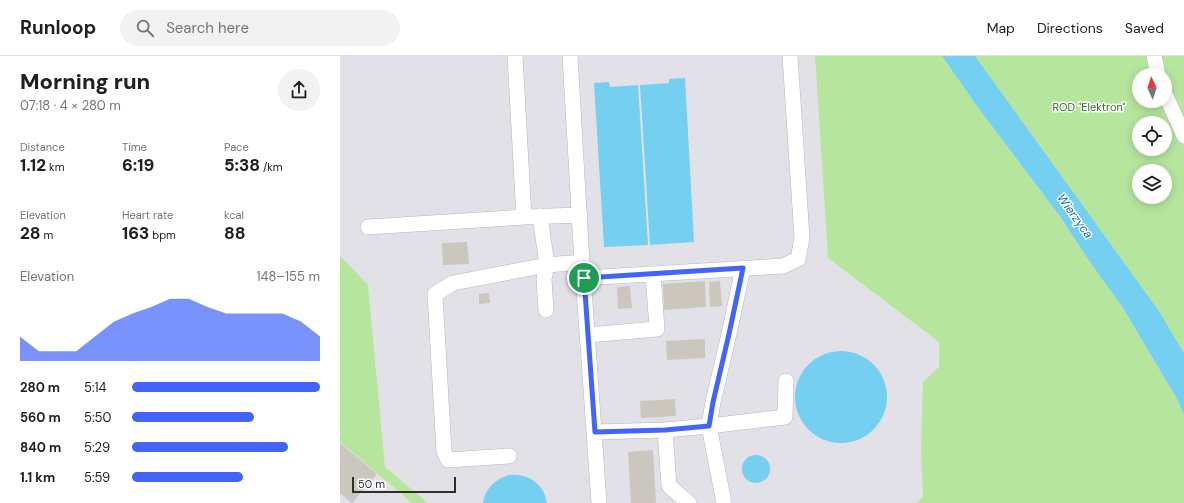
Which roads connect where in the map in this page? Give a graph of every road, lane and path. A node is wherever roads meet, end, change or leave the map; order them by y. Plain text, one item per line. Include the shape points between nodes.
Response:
1 (514, 56) edge
2 (570, 56) edge
3 (790, 56) edge
4 (1154, 56) edge
5 (1157, 68) edge
6 (1171, 108) edge
7 (1184, 136) edge
8 (580, 215) junction
9 (540, 216) junction
10 (524, 217) junction
11 (368, 227) dead end
12 (582, 262) junction
13 (547, 264) junction
14 (743, 268) junction
15 (653, 274) junction
16 (584, 278) junction
17 (546, 310) dead end
18 (588, 335) junction
19 (786, 381) dead end
20 (709, 426) junction
21 (665, 430) junction
22 (595, 432) junction
23 (510, 456) dead end
24 (599, 503) edge
25 (689, 503) edge
26 (724, 503) edge

1 - 10 lane
2 - 8 lane
3 - 14 lane via 802,238 798,259 783,266
4 - 5 lane
6 - 7 lane
8 - 9 lane
8 - 12 lane
9 - 10 lane
9 - 13 lane
10 - 11 lane
12 - 13 lane
12 - 16 lane
13 - 17 lane via 544,279
13 - 23 lane via 453,283 435,294 444,452 448,460
14 - 15 lane
14 - 20 lane
15 - 16 lane
15 - 18 lane via 657,329
16 - 18 lane
18 - 22 lane
19 - 20 lane via 785,416
20 - 21 lane
20 - 26 lane
21 - 22 lane
21 - 25 lane via 669,486
22 - 24 lane

